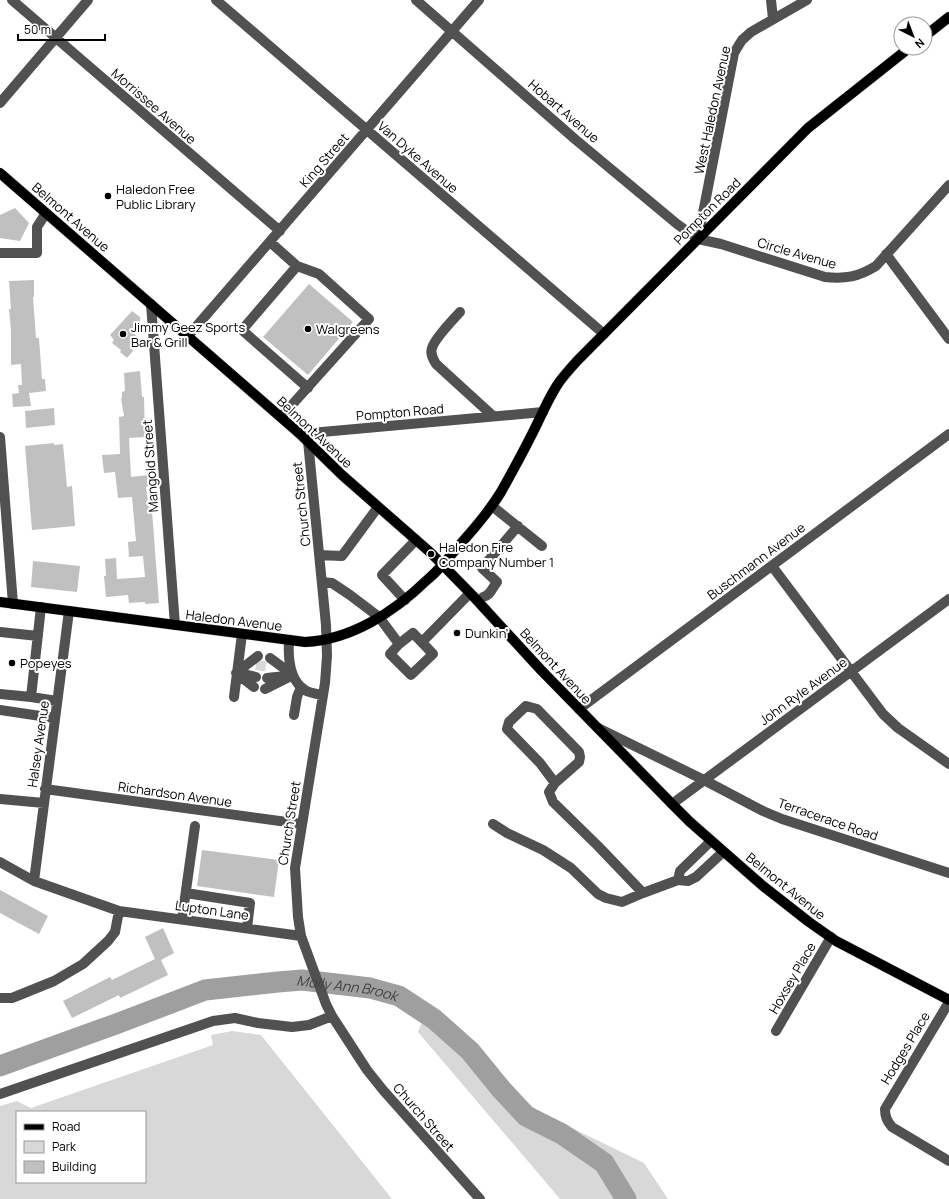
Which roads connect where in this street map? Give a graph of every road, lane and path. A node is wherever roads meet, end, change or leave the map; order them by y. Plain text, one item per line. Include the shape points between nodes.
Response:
1 (12, 0) edge
2 (88, 0) edge
3 (216, 0) edge
4 (416, 0) edge
5 (479, 0) edge
6 (771, 0) edge
7 (807, 0) edge
8 (949, 17) edge
9 (773, 19) junction
10 (933, 30) edge
11 (452, 31) junction
12 (56, 38) junction
13 (900, 56) edge
14 (0, 103) edge
15 (367, 130) junction
16 (0, 172) edge
17 (949, 185) edge
18 (46, 213) junction
19 (280, 231) junction
20 (698, 239) junction
21 (270, 242) junction
22 (0, 253) edge
23 (886, 254) junction
24 (297, 266) junction
25 (151, 304) junction
26 (460, 312) dead end
27 (604, 334) junction
28 (188, 336) junction
29 (949, 340) edge
30 (308, 388) junction
31 (543, 412) junction
32 (497, 416) junction
33 (281, 418) junction
34 (300, 434) junction
35 (949, 434) edge
36 (0, 438) edge
37 (308, 441) junction
38 (492, 506) junction
39 (378, 507) junction
40 (518, 526) junction
41 (416, 540) junction
42 (542, 546) dead end
43 (319, 555) junction
44 (442, 565) junction
45 (772, 566) junction
46 (322, 582) junction
47 (470, 593) junction
48 (480, 599) junction
49 (405, 600) junction
50 (948, 601) edge
51 (0, 602) edge
52 (13, 604) junction
53 (41, 607) junction
54 (69, 611) junction
55 (379, 617) junction
56 (174, 625) junction
57 (0, 632) edge
58 (242, 634) junction
59 (38, 636) junction
60 (326, 639) junction
61 (289, 640) junction
62 (422, 642) junction
63 (400, 644) junction
64 (257, 660) tunnel mouth
65 (270, 663) tunnel mouth
66 (236, 672) junction
67 (851, 672) junction
68 (293, 675) junction
69 (256, 677) tunnel mouth
70 (267, 678) tunnel mouth
71 (254, 687) dead end
72 (301, 687) junction
73 (265, 689) dead end
74 (0, 694) edge
75 (323, 695) junction
76 (31, 697) junction
77 (234, 697) dead end
78 (57, 701) junction
79 (579, 709) junction
80 (0, 710) edge
81 (294, 715) dead end
82 (54, 718) junction
83 (596, 727) junction
84 (949, 764) edge
85 (704, 780) junction
86 (555, 783) junction
87 (45, 789) junction
88 (0, 799) edge
89 (44, 803) junction
90 (672, 804) junction
91 (302, 824) junction
92 (493, 824) dead end
93 (195, 826) dead end
94 (711, 841) junction
95 (724, 852) junction
96 (0, 862) edge
97 (949, 873) edge
98 (678, 880) junction
99 (34, 881) junction
100 (186, 893) junction
101 (643, 893) junction
102 (119, 910) junction
103 (182, 919) junction
104 (247, 928) junction
105 (301, 936) junction
106 (831, 937) junction
107 (0, 998) edge
108 (949, 1001) edge
109 (332, 1016) junction
110 (776, 1031) dead end
111 (0, 1094) edge
112 (949, 1160) edge
113 (480, 1199) edge

1 - 12 street, Morrissee Avenue
2 - 12 street
3 - 15 street, Van Dyke Avenue
4 - 11 street, Hobart Avenue
5 - 11 street, King Street
6 - 9 street
7 - 9 street, West Haledon Avenue
8 - 10 main road
9 - 20 street, West Haledon Avenue via 746,36 734,53
11 - 15 street, King Street
11 - 20 street, Hobart Avenue via 594,155
12 - 14 street
12 - 19 street, Morrissee Avenue
13 - 20 main road, Pompton Road via 808,128
15 - 19 street, King Street
15 - 27 street, Van Dyke Avenue
16 - 18 main road, Belmont Avenue
17 - 23 street, Circle Avenue
18 - 22 street via 37,227 37,253
18 - 25 main road, Belmont Avenue
19 - 21 street, King Street
20 - 23 street, Circle Avenue via 825,277 853,277 865,273 876,266
20 - 27 main road, Pompton Road
21 - 24 street
21 - 28 street, King Street
23 - 29 street
24 - 30 street via 242,330
24 - 30 street via 319,274 369,318
25 - 28 main road, Belmont Avenue
25 - 56 street, Mangold Street
26 - 32 street via 435,342 431,350 432,357 436,364
27 - 31 main road, Pompton Road via 566,373
28 - 33 main road, Belmont Avenue
30 - 33 street
31 - 32 street, Pompton Road
31 - 38 main road
32 - 34 street, Pompton Road
33 - 34 main road, Belmont Avenue
34 - 37 main road, Belmont Avenue
35 - 45 street, Buschmann Avenue
36 - 52 street
37 - 39 main road, Belmont Avenue
37 - 43 street, Church Street
38 - 40 street
38 - 44 main road
39 - 41 main road, Belmont Avenue
39 - 43 street via 342,556
40 - 42 street
40 - 48 street via 482,568 497,582 491,592
41 - 44 main road, Belmont Avenue
41 - 49 street via 382,575
43 - 46 street, Church Street
44 - 47 main road, Belmont Avenue
44 - 49 main road, Haledon Avenue
45 - 67 street
45 - 79 street, Buschmann Avenue
46 - 55 street via 332,583
46 - 60 street, Church Street
47 - 48 main road, Belmont Avenue
47 - 62 street
48 - 79 main road, Belmont Avenue via 541,670
49 - 55 main road, Haledon Avenue
50 - 67 street, John Ryle Avenue
51 - 52 main road, Haledon Avenue
52 - 53 main road, Haledon Avenue
53 - 54 main road, Haledon Avenue
53 - 59 street
54 - 56 main road, Haledon Avenue
54 - 78 street, Halsey Avenue
55 - 60 main road, Haledon Avenue via 350,632
55 - 63 street
56 - 58 main road, Haledon Avenue
57 - 59 street
58 - 61 main road, Haledon Avenue
58 - 66 street
59 - 76 street
60 - 61 main road, Haledon Avenue via 305,642
60 - 75 street, Church Street
61 - 68 street via 288,652
62 - 63 street via 413,633
62 - 63 street via 433,654 411,675 390,654
64 - 66 street
65 - 68 street
66 - 69 street
66 - 71 street
66 - 77 street
67 - 84 street via 890,721
67 - 85 street, John Ryle Avenue
68 - 70 street
68 - 72 street
68 - 73 street
72 - 75 street via 306,691
72 - 81 street
74 - 76 street
75 - 91 street, Church Street
76 - 78 street
78 - 82 street, Halsey Avenue
79 - 83 main road, Belmont Avenue
80 - 82 street
82 - 87 street, Halsey Avenue
83 - 85 street, Belmont Avenue
83 - 90 main road, Belmont Avenue
85 - 90 street, John Ryle Avenue
85 - 97 street, Terracerace Road via 782,819
86 - 86 street via 507,728 509,722 526,706 537,709 579,752 579,762
86 - 101 street via 550,792 553,802
87 - 89 street, Halsey Avenue
87 - 91 street, Richardson Avenue
88 - 89 street
89 - 99 street, Halsey Avenue
90 - 94 main road, Belmont Avenue
91 - 105 street, Church Street via 295,868
92 - 101 street via 507,834 543,850 566,864 598,894 606,898 622,902
93 - 100 street
94 - 95 main road, Belmont Avenue
94 - 98 street via 680,871
95 - 98 street via 696,877 688,881
95 - 106 main road, Belmont Avenue via 787,906
96 - 99 street, Lupton Lane
98 - 101 street
99 - 102 street, Lupton Lane
100 - 103 street
100 - 104 street via 250,903
102 - 103 street, Lupton Lane
102 - 107 street via 115,932 83,964 54,981 12,998
103 - 104 street, Lupton Lane
104 - 105 street, Lupton Lane
105 - 109 street, Church Street
106 - 108 main road, Belmont Avenue
106 - 110 street, Hoxsey Place
108 - 112 street, Hodges Place via 885,1108 885,1115 892,1127
109 - 111 street via 309,1025 292,1027 235,1018 213,1021
109 - 113 street, Church Street via 366,1070

